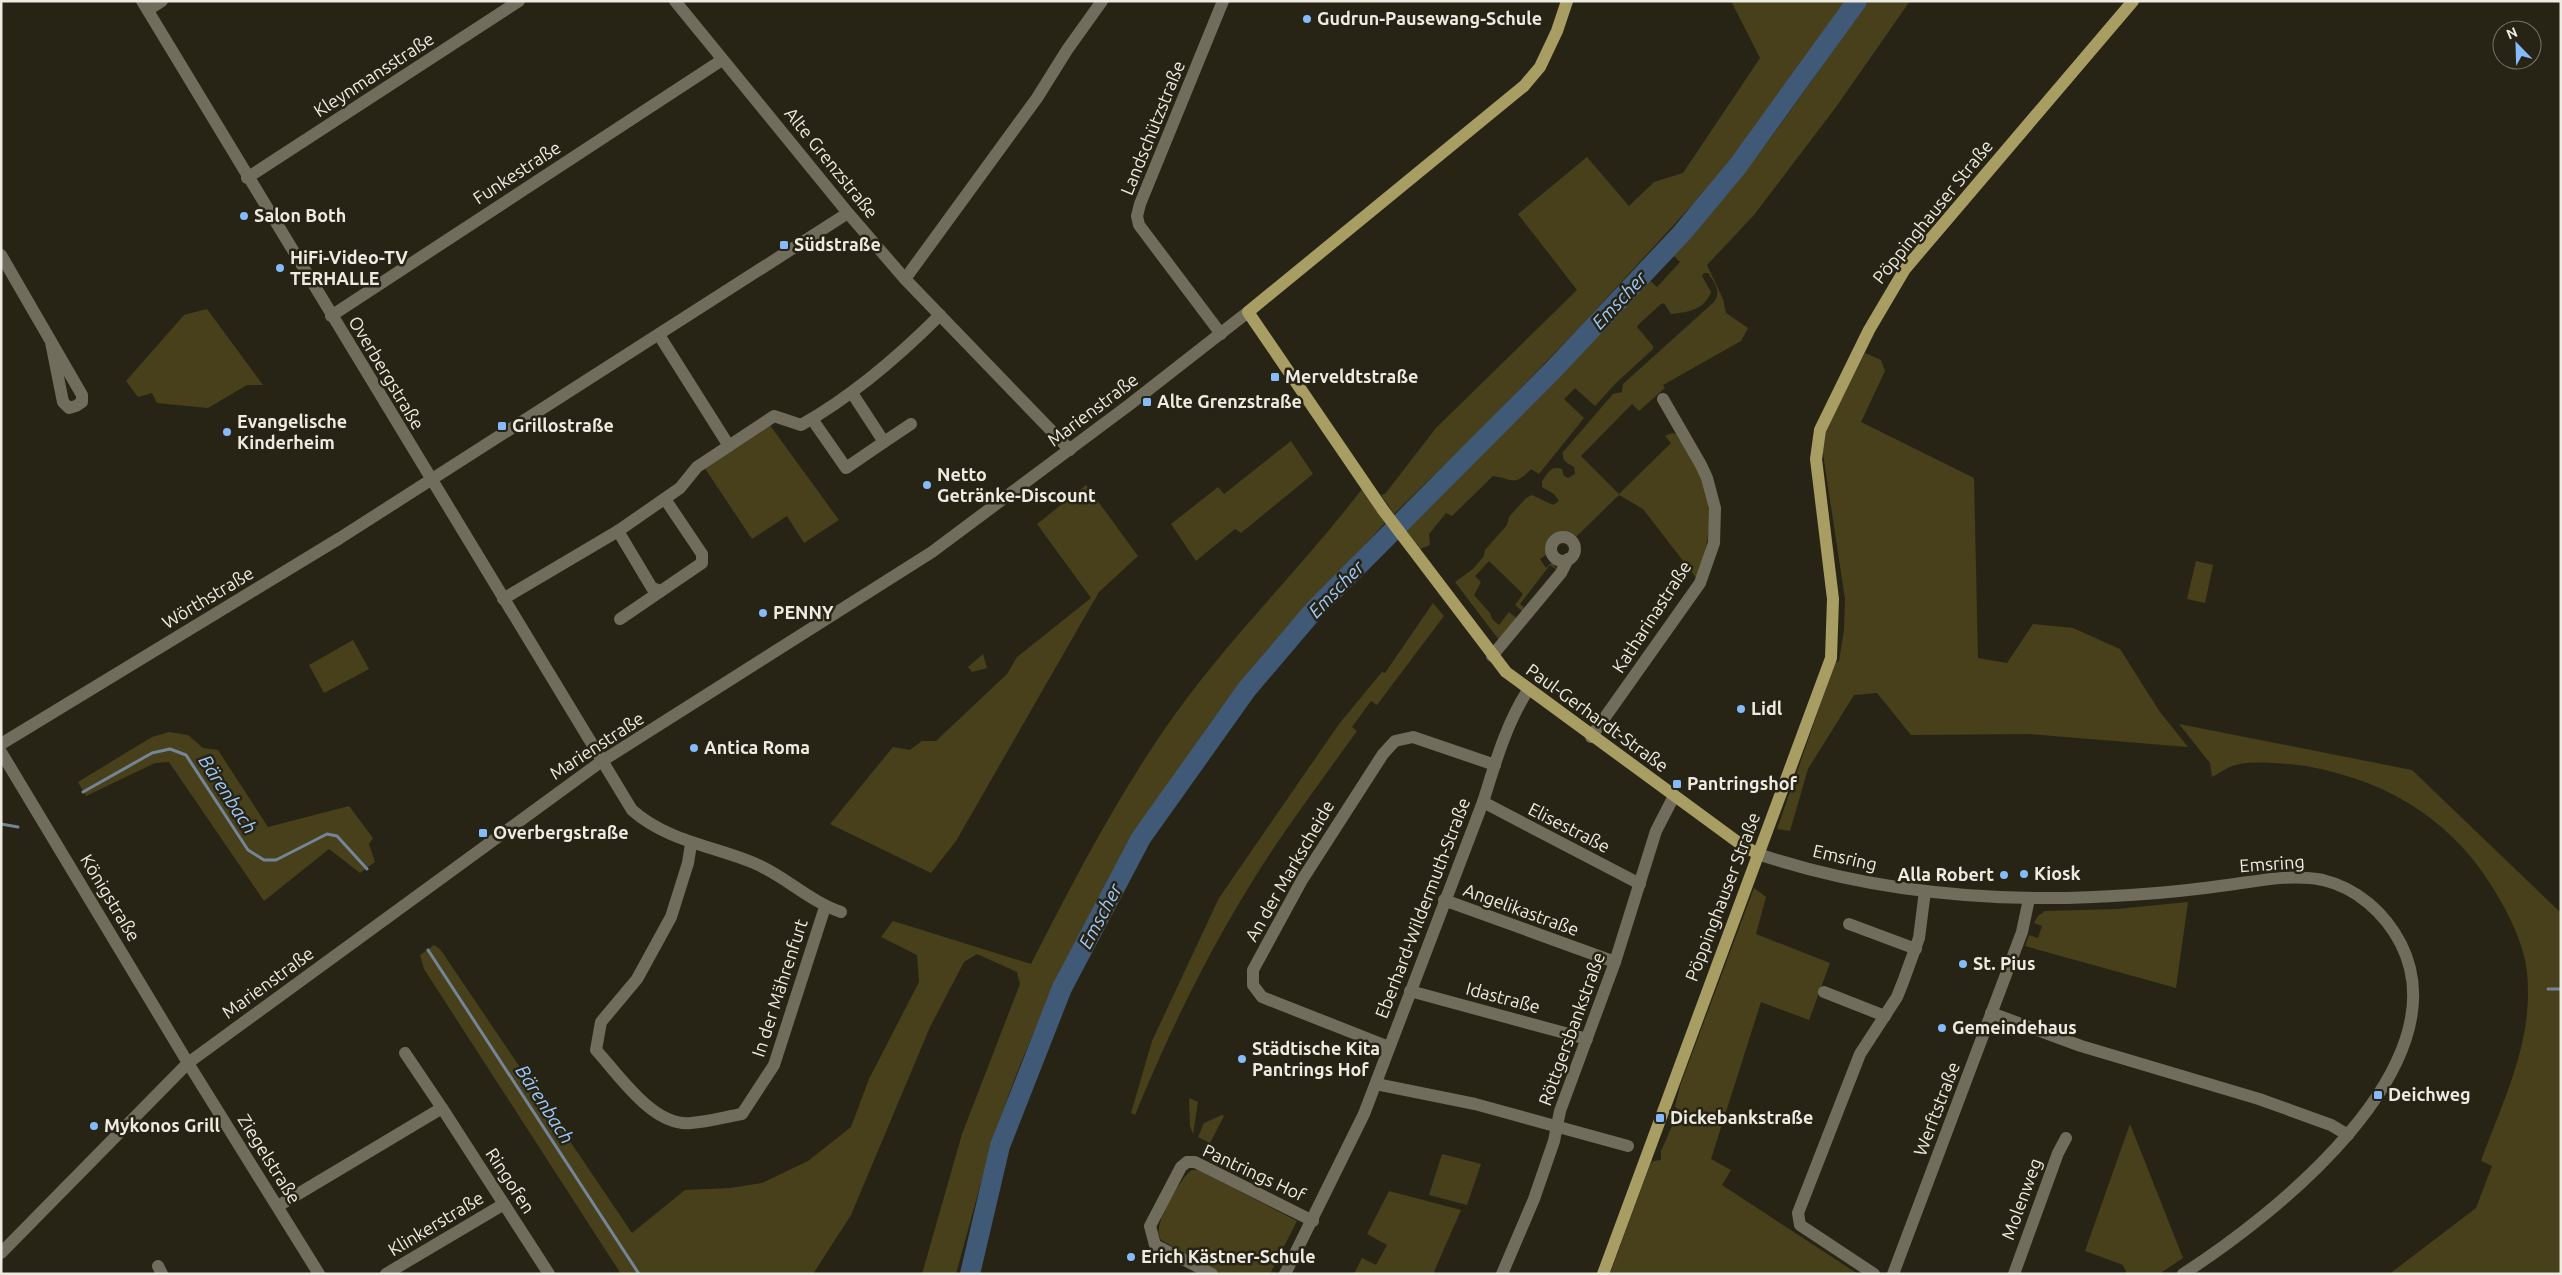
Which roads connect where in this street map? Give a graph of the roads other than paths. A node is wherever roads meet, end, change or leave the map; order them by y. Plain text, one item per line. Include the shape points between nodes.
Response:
1 (162, 1) edge
2 (519, 1) edge
3 (675, 1) edge
4 (1102, 1) edge
5 (1223, 1) edge
6 (1567, 1) edge
7 (2134, 1) edge
8 (145, 6) edge
9 (722, 60) junction
10 (247, 178) junction
11 (848, 213) junction
12 (1, 255) edge
13 (905, 279) junction
14 (1248, 312) junction
15 (940, 315) junction
16 (331, 316) junction
17 (1221, 334) junction
18 (659, 335) junction
19 (51, 342) dead end
20 (852, 393) junction
21 (1663, 399) dead end
22 (812, 419) junction
23 (911, 424) dead end
24 (884, 442) junction
25 (729, 446) junction
26 (1070, 450) junction
27 (431, 481) junction
28 (665, 499) junction
29 (618, 531) junction
30 (1568, 559) dead end
31 (661, 591) junction
32 (503, 599) junction
33 (620, 619) dead end
34 (1492, 656) junction
35 (1528, 690) junction
36 (1591, 737) junction
37 (1, 744) edge
38 (1, 752) edge
39 (602, 761) junction
40 (1494, 765) junction
41 (1674, 796) junction
42 (1483, 802) junction
43 (691, 844) junction
44 (1758, 854) junction
45 (1640, 884) junction
46 (1925, 891) junction
47 (2029, 899) junction
48 (1444, 900) junction
49 (825, 907) junction
50 (840, 912) dead end
51 (1849, 924) dead end
52 (1916, 949) junction
53 (1615, 962) junction
54 (1410, 991) junction
55 (1824, 992) dead end
56 (1992, 1013) junction
57 (1885, 1016) junction
58 (1587, 1039) junction
59 (1389, 1047) junction
60 (405, 1053) dead end
61 (188, 1063) junction
62 (1376, 1084) junction
63 (442, 1108) junction
64 (1557, 1124) junction
65 (2348, 1135) junction
66 (2066, 1138) dead end
67 (1628, 1146) dead end
68 (504, 1204) junction
69 (278, 1206) junction
70 (1313, 1220) junction
71 (1, 1253) edge
72 (319, 1274) edge
73 (386, 1274) edge
74 (549, 1274) edge
75 (1212, 1274) edge
76 (1285, 1274) edge
77 (1502, 1274) edge
78 (1603, 1274) edge
79 (1874, 1274) edge
80 (1893, 1274) edge
81 (2014, 1274) edge
82 (2184, 1274) edge

1 - 8 street
2 - 10 street, Kleynmansstraße
3 - 9 street, Alte Grenzstraße
4 - 13 street via 1037,98
5 - 17 street, Landschützstraße via 1137,216 1139,225
6 - 14 main road via 1540,67 1524,86
7 - 44 main road, Pöppinghauser Straße via 1905,269 1869,330 1820,430 1816,459 1833,599 1831,658
8 - 10 street, Overbergstraße
9 - 11 street, Alte Grenzstraße
9 - 16 street, Funkestraße
10 - 16 street, Overbergstraße
11 - 13 street, Alte Grenzstraße
11 - 18 street
12 - 19 street
13 - 15 street, Alte Grenzstraße
14 - 17 street, Marienstraße
14 - 34 main road, Paul-Gerhardt-Straße via 1383,510
15 - 20 street via 902,353
15 - 26 street, Alte Grenzstraße
16 - 27 street, Overbergstraße
17 - 26 street, Marienstraße
18 - 25 street
18 - 27 street
20 - 22 street
20 - 24 street
21 - 36 street, Katharinastraße via 1707,478 1715,508 1714,543 1700,583
22 - 24 street via 846,468
22 - 25 street via 801,425 774,416
23 - 24 street
25 - 28 street via 698,467 680,488
26 - 39 street, Marienstraße via 932,552
27 - 32 street, Overbergstraße
27 - 37 street, Wörthstraße
28 - 29 street
28 - 31 street via 702,554 702,564
29 - 31 street via 652,588
29 - 32 street
30 - 34 street via 1561,573
31 - 33 street
32 - 39 street, Overbergstraße
34 - 35 main road, Paul-Gerhardt-Straße
35 - 36 main road, Paul-Gerhardt-Straße
35 - 40 street, Eberhard-Wildermuth-Straße via 1518,706
36 - 41 main road, Paul-Gerhardt-Straße
38 - 61 street, Königstraße
39 - 43 street, In der Mährenfurt via 632,810 645,822
39 - 61 street, Marienstraße
40 - 42 street, Eberhard-Wildermuth-Straße
40 - 59 street, An der Markscheide via 1413,737 1395,741 1323,844 1254,970 1253,984 1262,997
41 - 44 main road, Paul-Gerhardt-Straße
41 - 45 street, Röttgersbankstraße via 1656,831
42 - 45 street, Elisestraße
42 - 48 street, Eberhard-Wildermuth-Straße
43 - 49 street, In der Mährenfurt via 755,864
43 - 49 street, In der Mährenfurt via 671,917 637,979 601,1022 596,1050 650,1110 669,1119 690,1124 742,1114 774,1065
44 - 46 street, Emsring
44 - 78 main road, Pöppinghauser Straße
45 - 53 street, Röttgersbankstraße
46 - 47 street, Emsring
46 - 52 street
47 - 56 street, Werftstraße via 2022,932
47 - 65 street, Emsring via 2132,895 2298,877 2326,881 2366,901 2392,928 2404,949 2413,980 2414,1007 2408,1037 2394,1066 2372,1104
48 - 53 street, Angelikastraße
48 - 54 street, Eberhard-Wildermuth-Straße
49 - 50 street, In der Mährenfurt
51 - 52 street
52 - 57 street via 1897,997
53 - 58 street, Röttgersbankstraße
54 - 58 street, Idastraße
54 - 59 street, Eberhard-Wildermuth-Straße
55 - 57 street
56 - 65 street via 2103,1053 2259,1099 2331,1124
56 - 80 street, Werftstraße
57 - 79 street via 1865,1046 1801,1202 1798,1217 1800,1225
58 - 64 street, Röttgersbankstraße
59 - 62 street, Eberhard-Wildermuth-Straße
60 - 63 street, Ringofen
61 - 69 street, Ziegelstraße
61 - 71 street, Marienstraße
62 - 64 street
62 - 70 street, Eberhard-Wildermuth-Straße
63 - 68 street, Ringofen
63 - 69 street
64 - 67 street
64 - 77 street, Röttgersbankstraße via 1534,1199
65 - 82 street, Emsring via 2274,1204
66 - 81 street, Molenweg
68 - 73 street, Klinkerstraße
68 - 74 street, Ringofen
69 - 72 street, Ziegelstraße
70 - 75 street, Pantrings Hof via 1196,1162 1187,1162 1150,1226 1151,1236 1155,1245
70 - 76 street, Eberhard-Wildermuth-Straße

